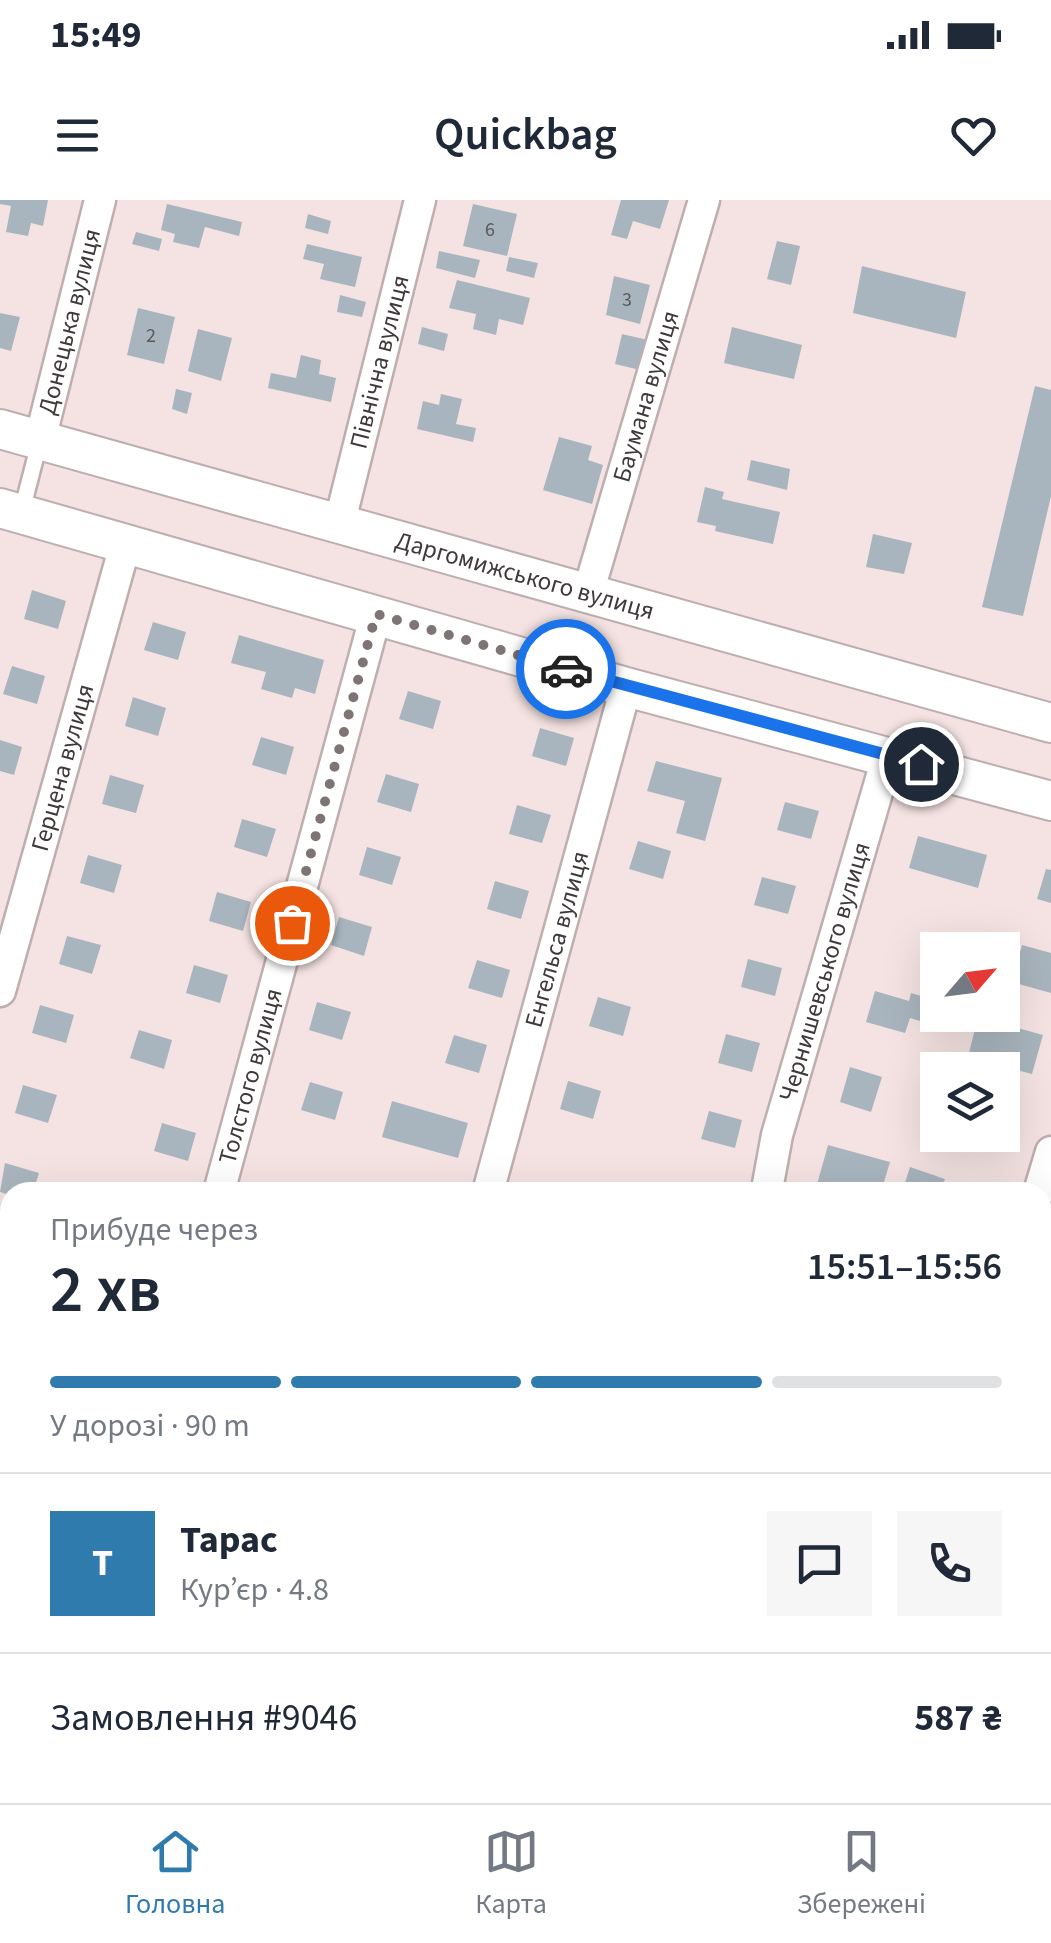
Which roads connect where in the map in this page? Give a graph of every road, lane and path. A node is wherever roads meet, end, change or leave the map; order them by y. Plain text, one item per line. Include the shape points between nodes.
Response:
1 (100, 200) edge
2 (420, 200) edge
3 (704, 200) edge
4 (0, 429) edge
5 (40, 440) junction
6 (11, 511) edge
7 (340, 526) junction
8 (126, 542) junction
9 (588, 594) junction
10 (376, 614) junction
11 (626, 687) junction
12 (1051, 722) edge
13 (888, 754) junction
14 (1051, 800) edge
15 (0, 992) edge
16 (1051, 1152) edge
17 (222, 1182) edge
18 (491, 1182) edge
19 (768, 1182) edge
20 (1042, 1182) edge

1 - 5 street, Донецька вулиця
2 - 7 street, Північна вулиця
3 - 9 street, Баумана вулиця
4 - 5 street, Даргомижського вулиця
5 - 6 lane
5 - 7 street, Даргомижського вулиця
6 - 8 street
7 - 9 street, Даргомижського вулиця
8 - 10 street
8 - 15 street, Герцена вулиця
9 - 12 street, Даргомижського вулиця
10 - 11 street
10 - 17 street, Толстого вулиця
11 - 13 street
11 - 18 street, Енгельса вулиця
13 - 14 street
13 - 19 street, Чернишевського вулиця
16 - 20 street

